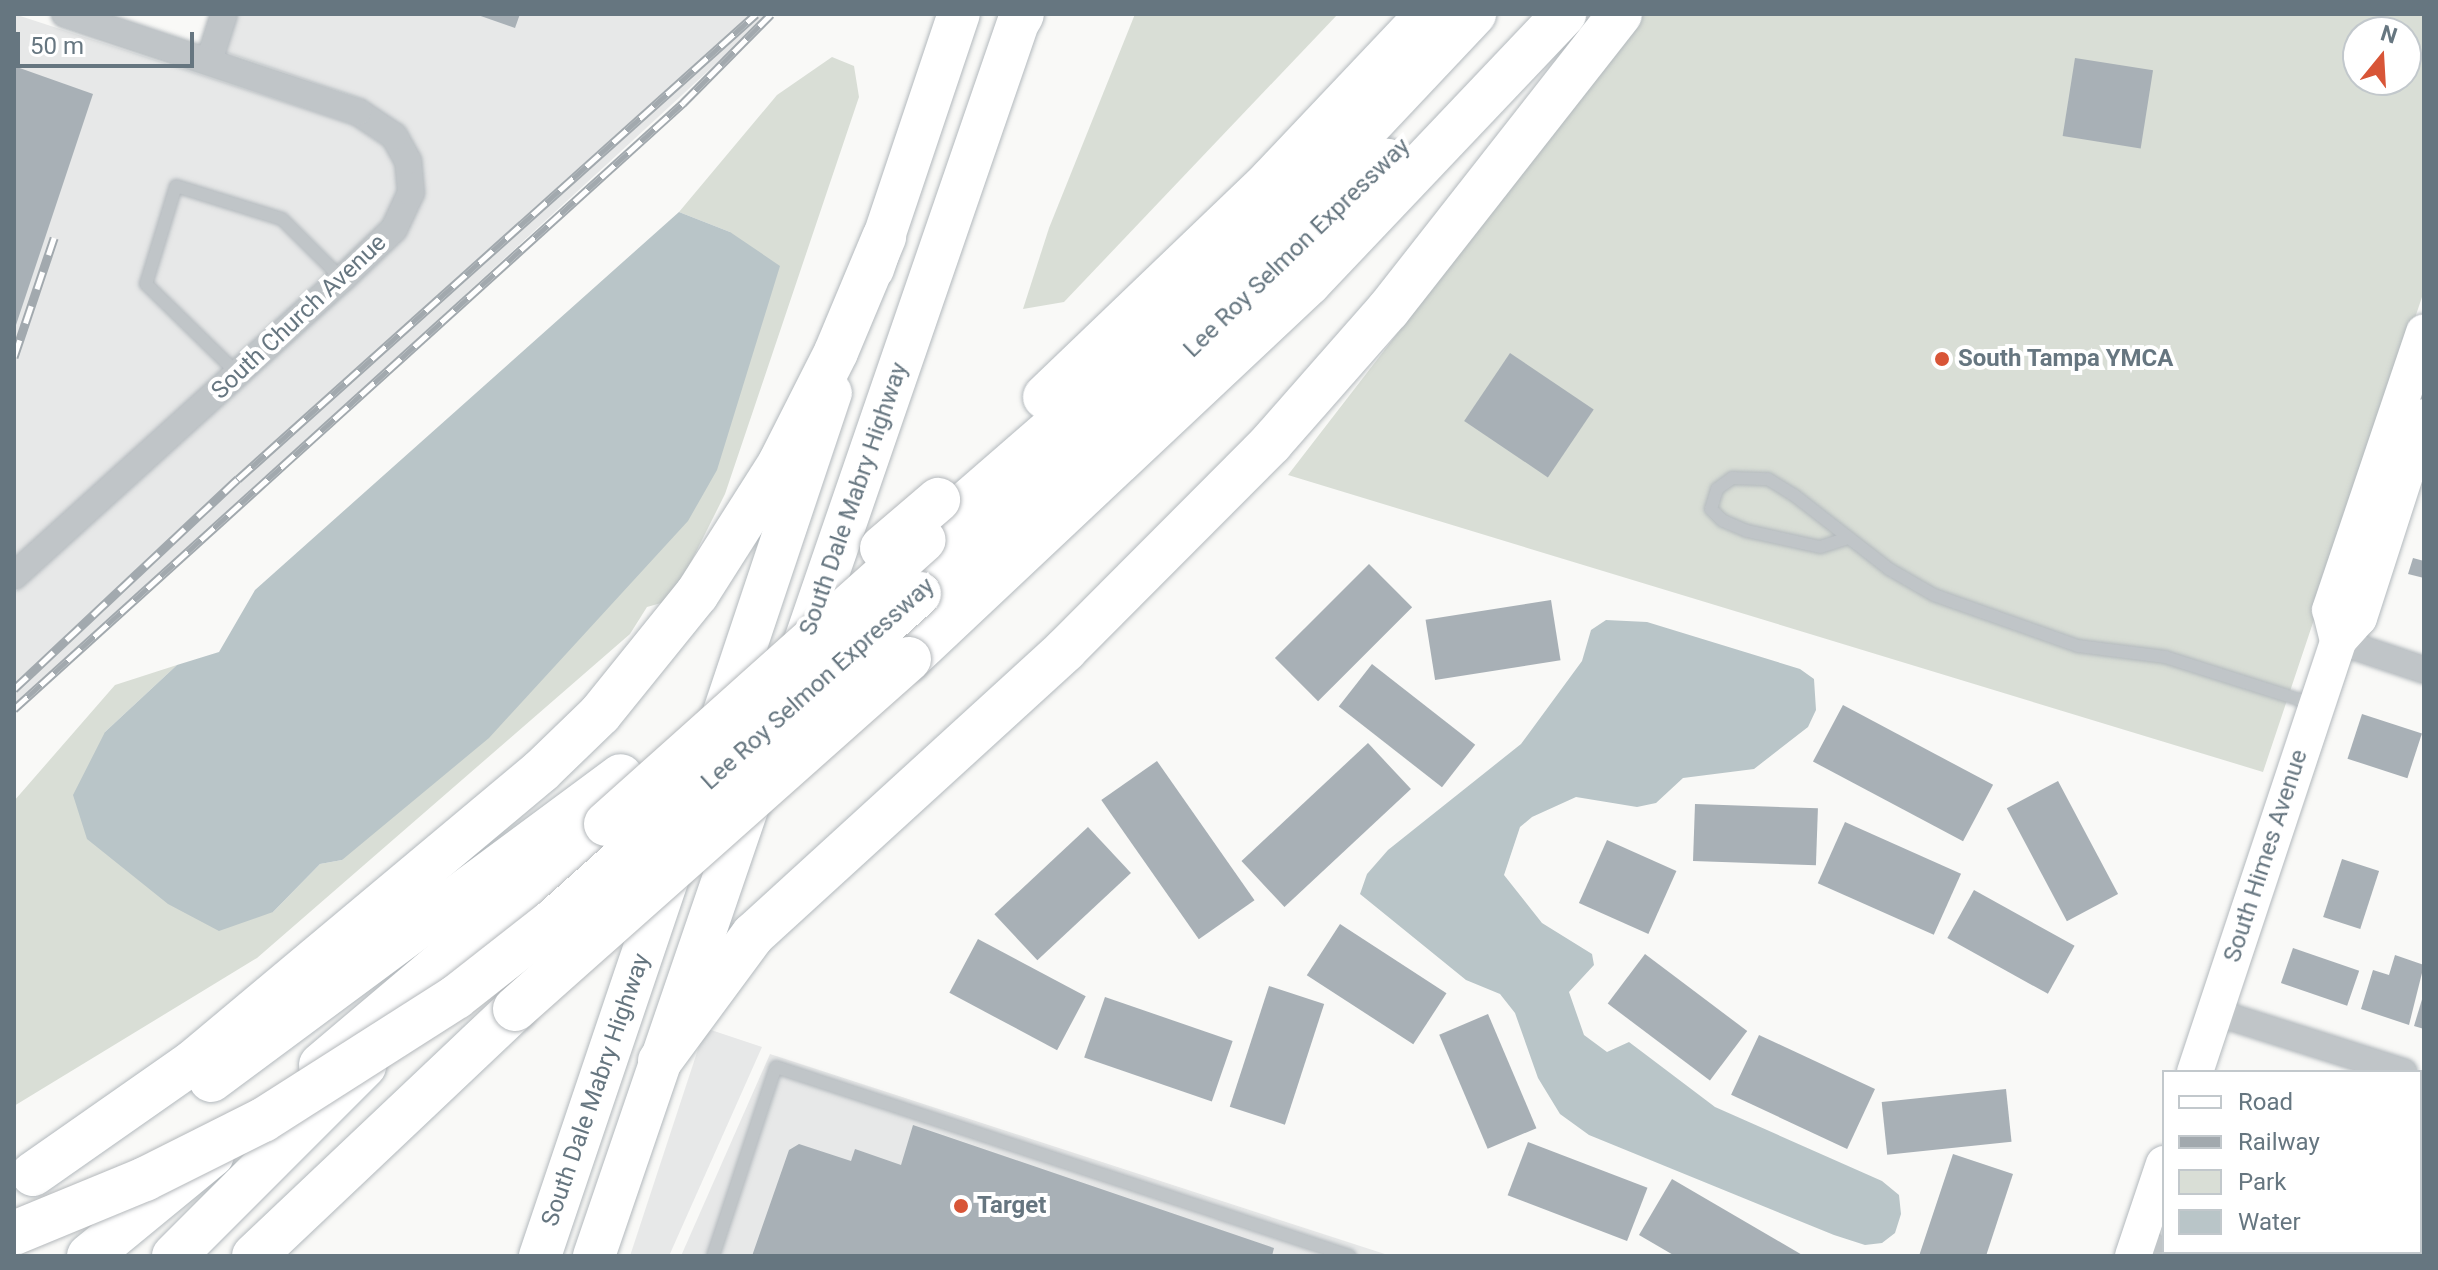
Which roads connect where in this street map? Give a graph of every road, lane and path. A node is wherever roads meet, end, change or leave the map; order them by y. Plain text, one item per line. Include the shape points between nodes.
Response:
1 (65, 14) edge
2 (224, 14) edge
3 (959, 14) edge
4 (1428, 14) edge
5 (1474, 14) edge
6 (1533, 14) edge
7 (1564, 14) edge
8 (1620, 14) edge
9 (1021, 15) edge
10 (209, 61) junction
11 (884, 237) junction
12 (342, 279) junction
13 (2422, 344) edge
14 (238, 374) junction
15 (2424, 417) edge
16 (1848, 538) junction
17 (14, 576) edge
18 (2338, 641) junction
19 (2424, 670) edge
20 (2316, 705) junction
21 (606, 824) junction
22 (2215, 1012) junction
23 (660, 1061) junction
24 (2196, 1070) edge
25 (2398, 1070) edge
26 (2162, 1176) edge
27 (24, 1178) edge
28 (14, 1233) edge
29 (2150, 1250) edge
30 (89, 1256) edge
31 (174, 1256) edge
32 (254, 1256) edge
33 (540, 1256) edge
34 (594, 1256) edge
35 (713, 1256) edge
36 (1350, 1256) edge

1 - 10 street, South Church Avenue
2 - 10 street
3 - 11 main road, South Dale Mabry Highway
4 - 27 highway, bridge via 1271,180 938,500 621,776 321,1003 173,1104
5 - 21 highway, bridge via 1344,152 1140,352
6 - 28 highway, Lee Roy Selmon Expressway, bridge via 1116,421 553,921 456,997 263,1120 145,1179
7 - 32 highway, bridge via 1309,283 909,659 515,1009
8 - 23 highway via 1388,310 1271,443 1065,650 753,935
9 - 23 main road, South Dale Mabry Highway
10 - 12 street, South Church Avenue via 358,112 394,136 408,161 411,193 394,229
11 - 27 highway via 836,352 780,463 674,625 572,742 193,1062
11 - 33 main road, South Dale Mabry Highway
12 - 14 street, South Church Avenue
12 - 14 lane via 282,219 176,186 146,284
13 - 18 street, South Himes Avenue via 2330,610
14 - 17 street, South Church Avenue
15 - 18 street, South Himes Avenue via 2359,618
16 - 16 lane via 1768,479 1732,478 1717,489 1711,509 1747,531 1820,547
16 - 20 lane via 1934,595 2078,646 2178,660
18 - 19 street
18 - 20 street, South Himes Avenue
20 - 22 street, South Himes Avenue
21 - 30 highway
21 - 31 highway
22 - 24 street, South Himes Avenue
22 - 25 street
23 - 34 main road, South Dale Mabry Highway
26 - 29 street
35 - 36 lane via 776,1067

